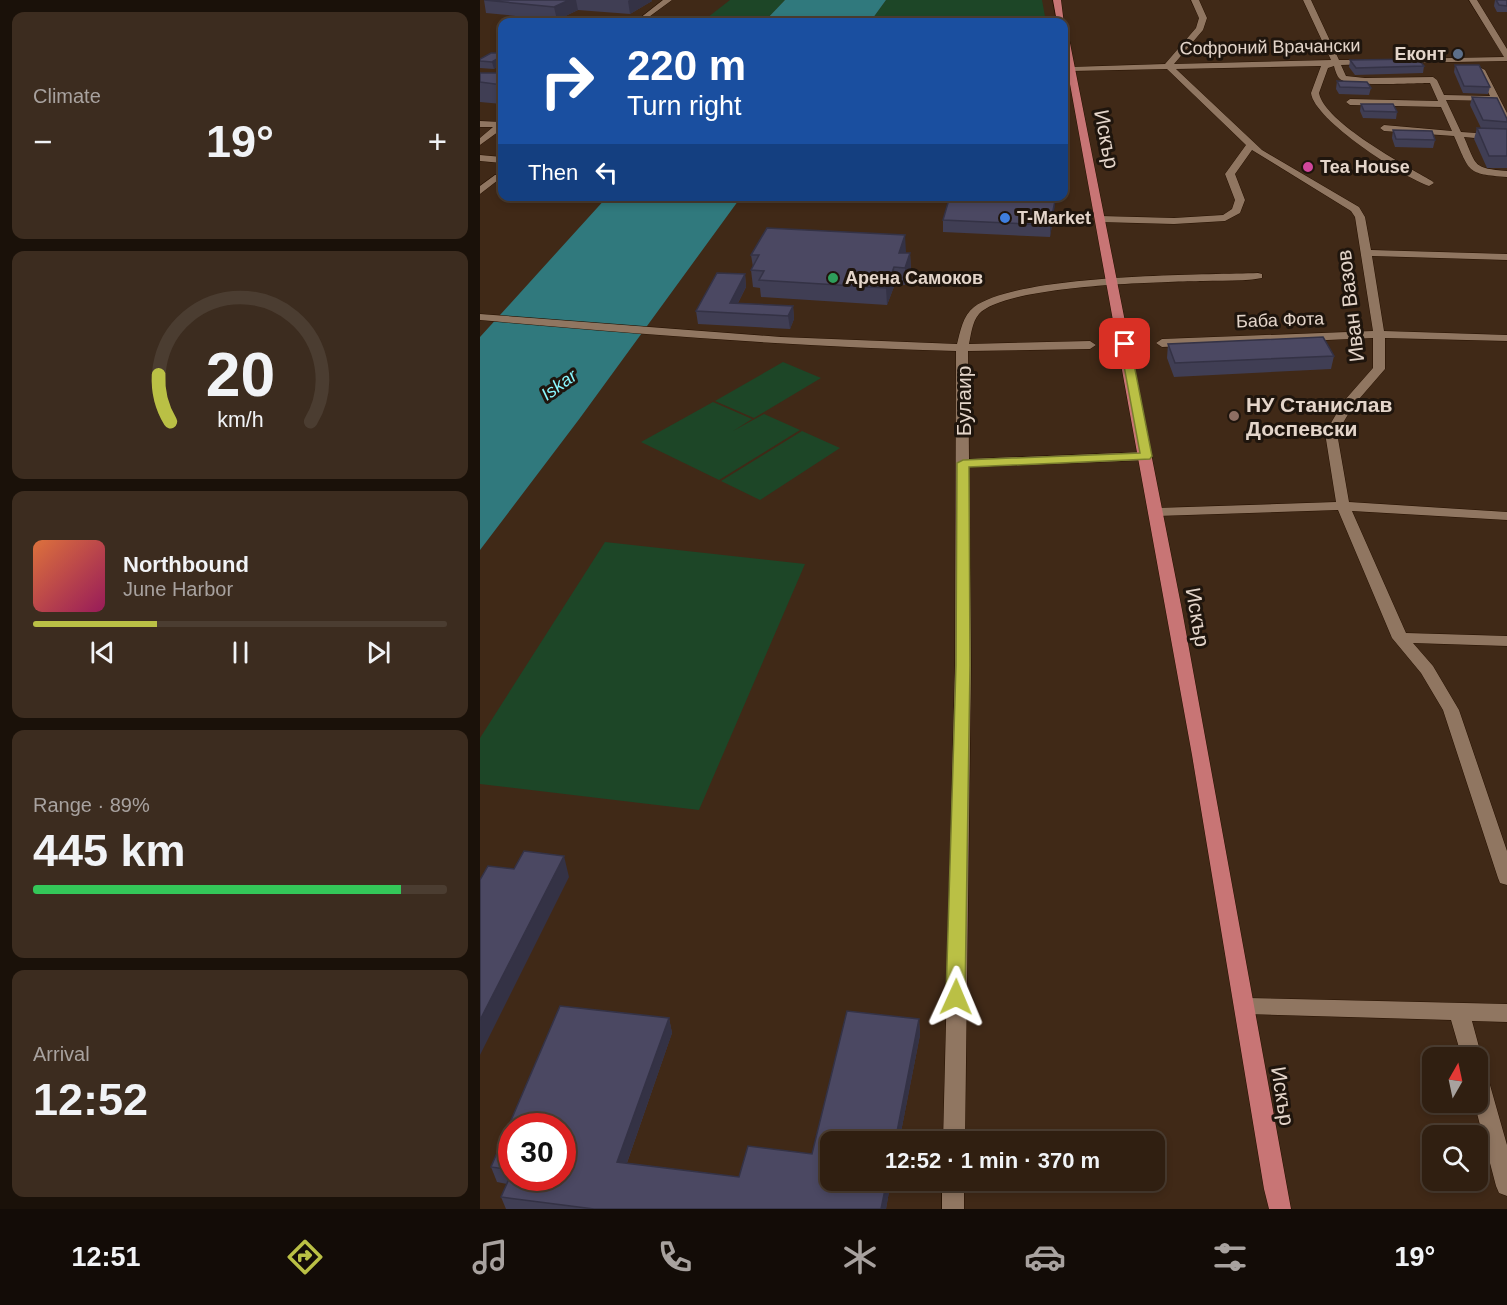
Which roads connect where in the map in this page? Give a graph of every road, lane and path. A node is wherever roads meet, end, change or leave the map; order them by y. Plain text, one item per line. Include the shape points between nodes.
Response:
1 (668, 0) edge
2 (1057, 0) edge
3 (1195, 0) edge
4 (1307, 0) edge
5 (1473, 0) edge
6 (643, 18) edge
7 (1060, 18) edge
8 (1068, 54) edge
9 (1507, 57) edge
10 (1381, 62) edge
11 (1392, 62) edge
12 (1337, 63) junction
13 (1168, 66) junction
14 (1071, 69) junction
15 (1481, 70) edge
16 (1496, 99) junction
17 (1443, 100) junction
18 (1350, 102) dead end
19 (1504, 110) edge
20 (1507, 122) edge
21 (480, 124) edge
22 (498, 125) edge
23 (498, 128) edge
24 (1384, 128) dead end
25 (1458, 135) junction
26 (1507, 138) edge
27 (480, 142) edge
28 (1251, 145) junction
29 (480, 158) edge
30 (498, 160) edge
31 (1507, 174) edge
32 (498, 177) dead end
33 (1429, 183) dead end
34 (480, 191) edge
35 (1100, 219) junction
36 (1366, 253) junction
37 (1507, 257) edge
38 (1258, 276) dead end
39 (1113, 283) junction
40 (480, 317) edge
41 (1379, 334) junction
42 (1507, 338) edge
43 (1162, 343) dead end
44 (1090, 345) dead end
45 (962, 348) junction
46 (1146, 456) junction
47 (963, 463) junction
48 (1342, 506) junction
49 (1157, 512) junction
50 (1507, 516) edge
51 (1400, 638) junction
52 (1507, 641) edge
53 (1507, 878) edge
54 (1246, 1005) junction
55 (1459, 1012) junction
56 (1507, 1013) edge
57 (1469, 1047) edge
58 (1487, 1113) edge
59 (954, 1131) edge
60 (1507, 1186) edge
61 (953, 1191) edge
62 (953, 1209) edge
63 (1280, 1209) edge

1 - 6 street
2 - 7 main road
3 - 13 street via 1203,18 1200,28
4 - 12 street
5 - 9 street via 1494,27
8 - 14 main road, Искър
9 - 11 street
10 - 12 street, Софроний Врачански
12 - 13 street, Софроний Врачански
12 - 17 street via 1343,78 1349,81 1433,80
12 - 33 street via 1325,66 1321,75 1315,95 1319,107 1395,164
13 - 14 street, Софроний Врачански
13 - 28 street, Иван Вазов
14 - 35 main road, Искър
15 - 16 street
16 - 17 street
16 - 19 street
17 - 18 street
17 - 25 street
19 - 20 street
21 - 22 street
23 - 27 street
24 - 25 street
25 - 26 street
25 - 31 street via 1473,168
28 - 35 street via 1230,174 1240,200 1236,211 1226,218
28 - 36 street, Иван Вазов via 1355,209
29 - 30 street
32 - 34 street
35 - 39 main road, Искър
36 - 37 street
36 - 41 street, Иван Вазов
38 - 39 street, Булаир
39 - 45 street, Булаир via 1016,293 996,299 978,309 970,320
39 - 46 main road, Искър
40 - 45 street via 644,331
41 - 42 street, Баба Фота
41 - 43 street, Баба Фота
41 - 48 street, Иван Вазов via 1378,369 1348,404 1331,433
44 - 45 street
45 - 47 street, Булаир
46 - 47 street
46 - 49 main road, Искър
47 - 59 street, Булаир
48 - 49 street
48 - 50 street
48 - 51 street, Иван Вазов
49 - 54 main road, Искър
51 - 52 street
51 - 53 street, Иван Вазов via 1427,670 1451,710
54 - 55 street
54 - 63 main road, Искър
55 - 56 street
55 - 57 street
58 - 60 street
61 - 62 street

